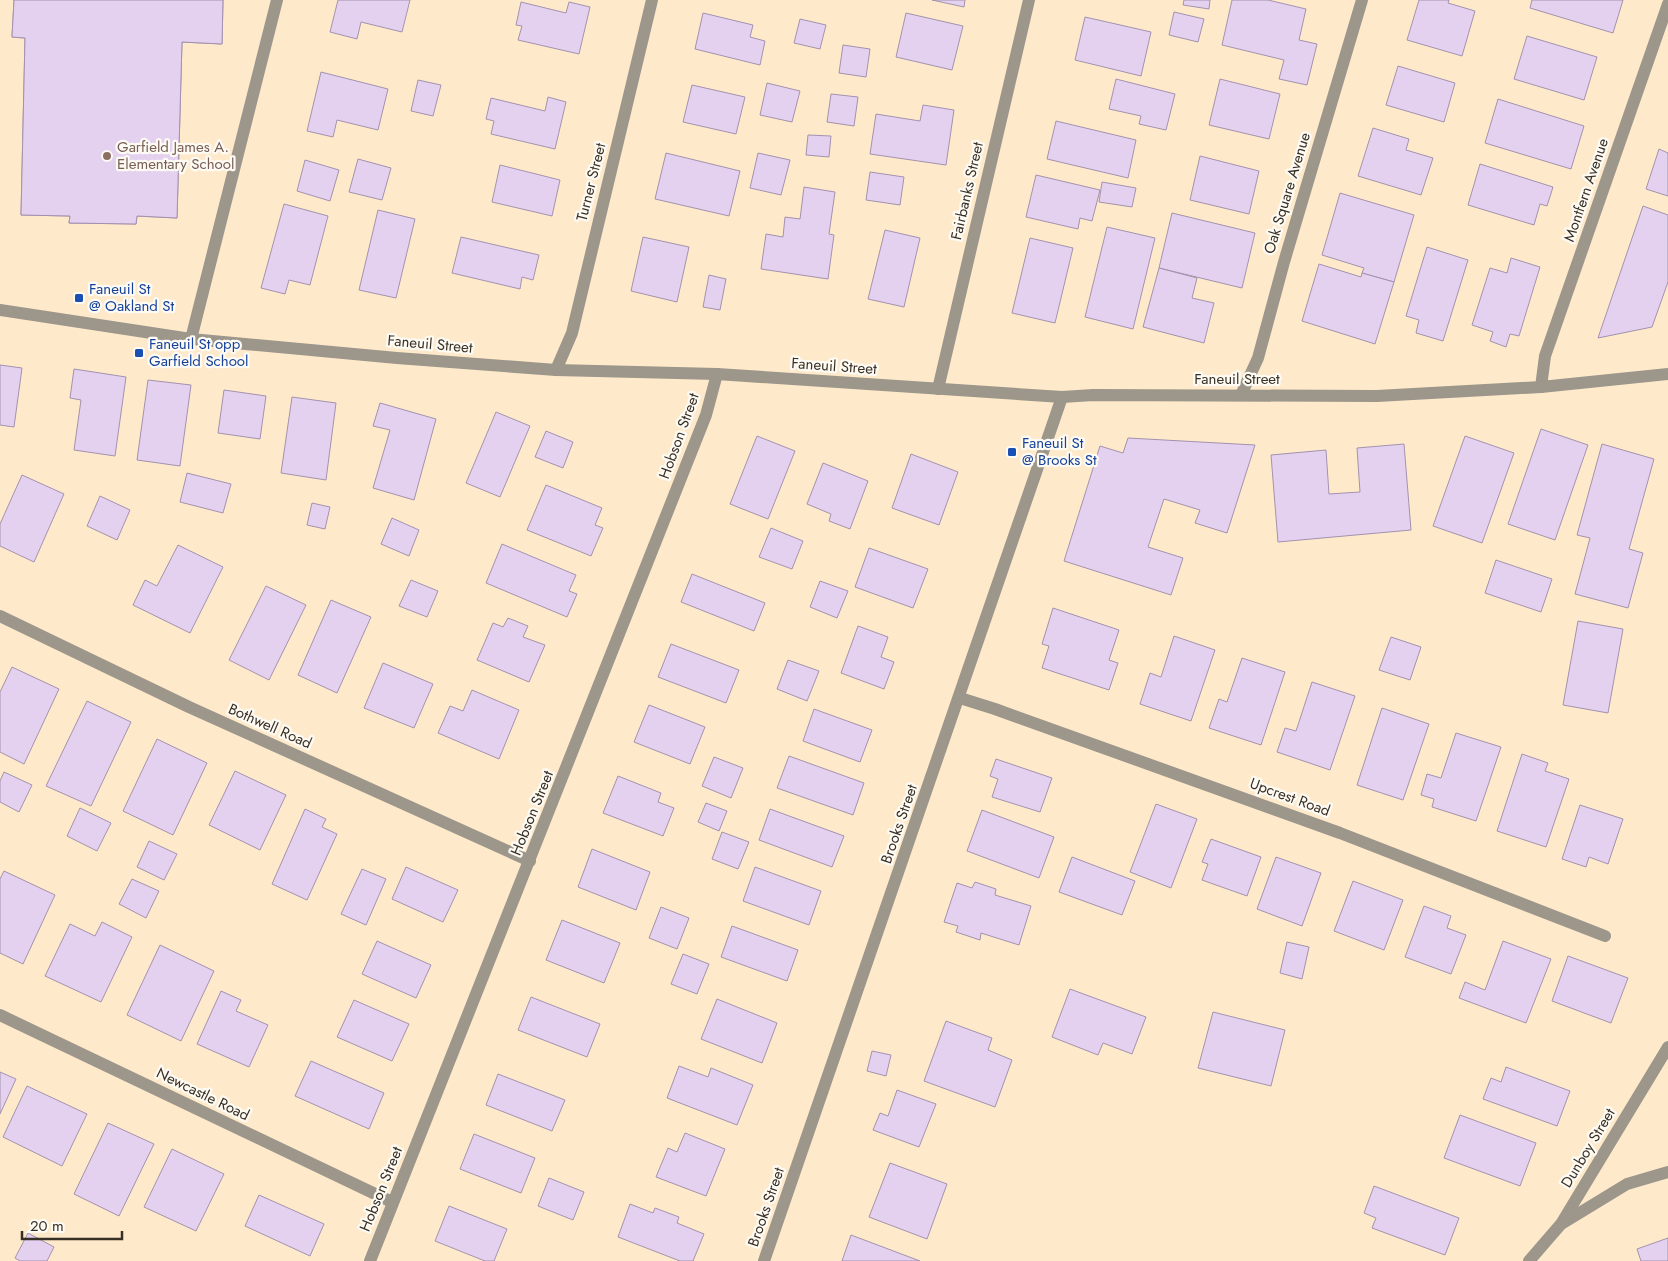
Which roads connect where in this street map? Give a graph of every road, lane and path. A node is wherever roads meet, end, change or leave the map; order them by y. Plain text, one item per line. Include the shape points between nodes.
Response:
1 (277, 0) edge
2 (652, 0) edge
3 (1029, 0) edge
4 (1362, 0) edge
5 (1668, 4) edge
6 (0, 310) edge
7 (192, 339) junction
8 (556, 370) junction
9 (717, 374) junction
10 (1668, 374) edge
11 (1541, 387) junction
12 (938, 389) junction
13 (1241, 395) junction
14 (1062, 397) junction
15 (0, 616) edge
16 (960, 698) junction
17 (530, 860) junction
18 (1605, 936) dead end
19 (0, 1015) edge
20 (1668, 1047) edge
21 (1668, 1172) edge
22 (392, 1202) junction
23 (1561, 1224) junction
24 (370, 1261) edge
25 (764, 1261) edge
26 (1529, 1261) edge

1 - 7 street
2 - 8 street, Turner Street via 572,333
3 - 12 street, Fairbanks Street
4 - 13 street, Oak Square Avenue via 1258,358
5 - 11 street, Montfern Avenue via 1545,356
6 - 7 street, Faneuil Street
7 - 8 street, Faneuil Street
8 - 9 street, Faneuil Street
9 - 12 street, Faneuil Street
9 - 17 street, Hobson Street via 706,415
10 - 11 street, Faneuil Street
11 - 13 street, Faneuil Street via 1377,396
12 - 14 street, Faneuil Street
13 - 14 street, Faneuil Street
14 - 16 street, Brooks Street
15 - 17 street, Bothwell Road via 190,707
16 - 18 street, Upcrest Road via 1340,833
16 - 25 street, Brooks Street
17 - 22 street, Hobson Street
19 - 22 street, Newcastle Road
20 - 23 street, Dunboy Street
21 - 23 street via 1627,1184
22 - 24 street, Hobson Street
23 - 26 street, Dunboy Street

